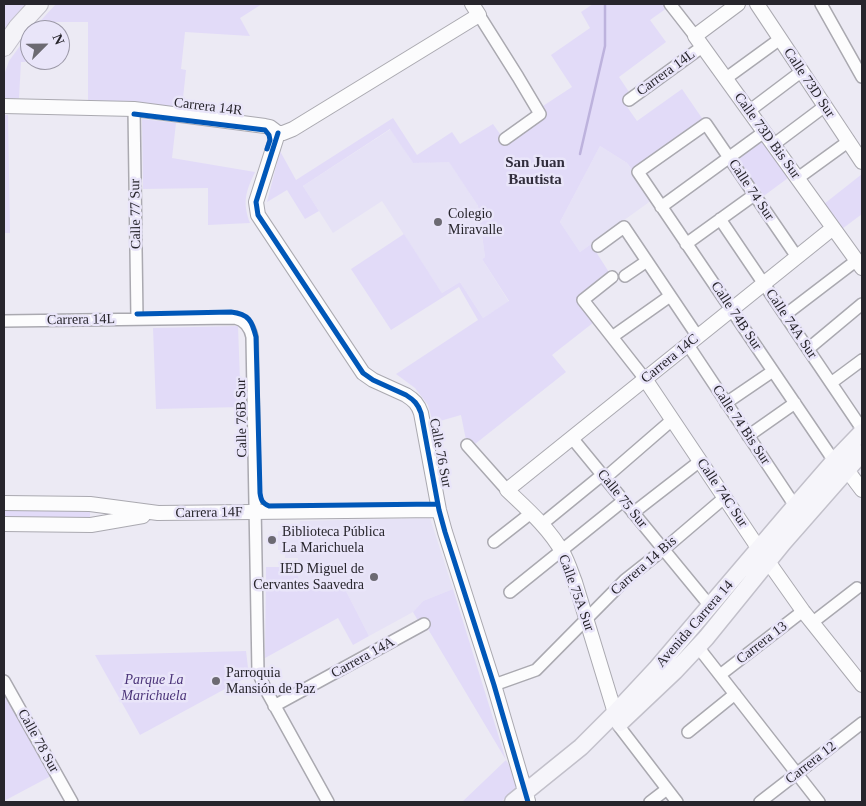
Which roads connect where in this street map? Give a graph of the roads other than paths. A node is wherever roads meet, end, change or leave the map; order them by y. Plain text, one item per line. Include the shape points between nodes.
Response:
1 (39, 4) edge
2 (670, 4) edge
3 (738, 4) edge
4 (757, 4) edge
5 (822, 4) edge
6 (475, 10) edge
7 (780, 39) junction
8 (699, 42) junction
9 (4, 47) edge
10 (802, 71) junction
11 (862, 77) edge
12 (726, 79) junction
13 (629, 100) dead end
14 (4, 106) edge
15 (825, 106) junction
16 (134, 109) junction
17 (749, 111) junction
18 (764, 132) junction
19 (278, 133) junction
20 (505, 139) dead end
21 (849, 141) junction
22 (773, 145) junction
23 (729, 158) junction
24 (862, 160) edge
25 (638, 172) joint
26 (798, 178) junction
27 (754, 195) junction
28 (661, 207) junction
29 (720, 219) junction
30 (833, 228) junction
31 (686, 244) junction
32 (598, 246) dead end
33 (797, 257) junction
34 (647, 261) junction
35 (859, 264) edge
36 (625, 276) dead end
37 (612, 277) dead end
38 (764, 284) junction
39 (670, 296) junction
40 (862, 304) edge
41 (731, 310) junction
42 (785, 315) junction
43 (137, 319) junction
44 (4, 320) edge
45 (247, 324) joint
46 (612, 337) junction
47 (693, 341) junction
48 (808, 349) junction
49 (862, 360) edge
50 (773, 371) junction
51 (645, 379) junction
52 (831, 383) junction
53 (726, 403) junction
54 (795, 403) junction
55 (672, 420) junction
56 (862, 430) edge
57 (748, 436) junction
58 (572, 438) junction
59 (467, 445) dead end
60 (862, 453) edge
61 (700, 461) junction
62 (840, 465) junction
63 (604, 477) junction
64 (507, 490) junction
65 (862, 490) edge
66 (724, 498) junction
67 (623, 500) junction
68 (4, 503) edge
69 (795, 506) junction
70 (439, 510) junction
71 (255, 512) junction
72 (158, 513) junction
73 (531, 513) junction
74 (633, 513) junction
75 (4, 524) edge
76 (542, 524) junction
77 (494, 542) dead end
78 (562, 550) junction
79 (663, 550) junction
80 (764, 555) junction
81 (857, 588) dead end
82 (510, 592) dead end
83 (710, 606) junction
84 (803, 611) junction
85 (586, 620) junction
86 (813, 622) junction
87 (424, 624) dead end
88 (698, 647) junction
89 (720, 675) junction
90 (4, 680) edge
91 (494, 685) junction
92 (862, 685) edge
93 (735, 694) junction
94 (274, 706) junction
95 (617, 719) junction
96 (862, 723) edge
97 (688, 732) dead end
98 (796, 774) junction
99 (667, 789) junction
100 (524, 800) edge
101 (72, 802) edge
102 (328, 802) edge
103 (650, 802) edge
104 (677, 802) edge
105 (760, 802) edge
106 (818, 802) edge

1 - 9 highway
2 - 8 street, Calle 73D Bis Sur
3 - 8 street, Carrera 14L
4 - 7 street, Calle 73D Sur
5 - 11 street
6 - 19 street via 293,128
6 - 20 street via 540,114
7 - 10 street, Calle 73D Sur
7 - 12 street
8 - 12 street, Calle 73D Bis Sur
8 - 13 street, Carrera 14L
10 - 15 street, Calle 73D Sur
10 - 17 street
12 - 17 street, Calle 73D Bis Sur
14 - 16 street, Carrera 14R
15 - 21 street, Calle 73D Sur
15 - 22 street
16 - 19 street, Carrera 14R via 265,126
16 - 43 street, Calle 77 Sur
17 - 18 street, Calle 73D Bis Sur
18 - 22 street, Calle 73D Bis Sur
18 - 23 street
19 - 70 street, Calle 76 Sur via 256,202 258,215 363,373 406,395 419,406
21 - 24 street, Calle 73D Sur
21 - 26 street
22 - 26 street, Calle 73D Bis Sur
23 - 25 street, Calle 74 Sur via 706,124
23 - 27 street, Calle 74 Sur
23 - 28 street
25 - 28 street, Calle 74B Sur
26 - 30 street, Calle 73D Bis Sur
27 - 29 street
27 - 33 street, Calle 74 Sur
28 - 31 street, Calle 74B Sur
29 - 31 street
29 - 38 street, Calle 74A Sur
30 - 33 street, Carrera 14C
30 - 35 street, Calle 73D Bis Sur
31 - 41 street, Calle 74B Sur
32 - 34 street, Calle 74 Bis Sur via 624,227
33 - 38 street, Carrera 14C
34 - 36 street
34 - 39 street, Calle 74 Bis Sur
35 - 42 street
37 - 46 street, Calle 74C Sur via 583,300
38 - 41 street, Carrera 14C
38 - 42 street, Calle 74A Sur
39 - 46 street
39 - 47 street, Calle 74 Bis Sur
40 - 48 street
41 - 47 street, Carrera 14C
41 - 50 street, Calle 74B Sur
42 - 48 street, Calle 74A Sur
43 - 44 street, Carrera 14L
43 - 45 street, Carrera 14L via 235,318
45 - 71 street, Calle 76B Sur via 252,337
46 - 51 street, Calle 74C Sur
47 - 51 street, Carrera 14C
47 - 53 street, Calle 74 Bis Sur
48 - 52 street, Calle 74A Sur
49 - 52 street
50 - 53 street
50 - 54 street, Calle 74B Sur
51 - 55 street, Calle 74C Sur
51 - 58 street, Carrera 14C
52 - 56 street, Calle 74A Sur
53 - 57 street, Calle 74 Bis Sur
54 - 57 street
54 - 62 street, Calle 74B Sur
55 - 61 street, Calle 74C Sur
55 - 63 street
56 - 62 main road, Avenida Carrera 14
57 - 69 street, Calle 74 Bis Sur
58 - 63 street, Calle 75 Sur
58 - 64 street, Carrera 14C
59 - 64 street, Calle 75A Sur
60 - 62 main road, Avenida Carrera 14
61 - 66 street, Calle 74C Sur
61 - 74 street
62 - 65 street, Calle 74B Sur
62 - 69 main road, Avenida Carrera 14
62 - 80 main road, Avenida Carrera 14
63 - 67 street, Calle 75 Sur
63 - 76 street
64 - 73 street, Calle 75A Sur
66 - 79 street, Carrera 14 Bis
66 - 80 street, Calle 74C Sur
67 - 74 street, Calle 75 Sur
67 - 78 street
68 - 72 street, Carrera 14F via 90,504
69 - 80 main road, Avenida Carrera 14
70 - 71 street, Carrera 14F
70 - 91 street, Calle 76 Sur
71 - 72 street, Carrera 14F
71 - 94 street, Calle 76B Sur via 258,672
72 - 75 street, Carrera 14F via 91,525
73 - 76 street, Calle 75A Sur
73 - 77 street
74 - 79 street, Calle 75 Sur
76 - 78 street, Calle 75A Sur
78 - 82 street
78 - 85 street, Calle 75A Sur
79 - 83 street, Calle 75 Sur
79 - 85 street, Carrera 14 Bis via 625,580
80 - 83 main road, Avenida Carrera 14
80 - 84 street, Calle 74C Sur
80 - 88 main road, Avenida Carrera 14
81 - 86 street
83 - 95 main road, Avenida Carrera 14
84 - 86 street, Calle 74C Sur
84 - 89 street, Carrera 13
85 - 91 street, Carrera 14 Bis via 536,670
85 - 95 street, Calle 75A Sur
86 - 92 street, Calle 74C Sur
87 - 94 street, Carrera 14A
88 - 89 street
88 - 95 main road, Avenida Carrera 14 via 675,671
89 - 93 street
90 - 101 street, Calle 78 Sur
91 - 100 street, Calle 76 Sur
93 - 97 street
93 - 98 street
94 - 102 street, Calle 76B Sur
95 - 99 street, Calle 75A Sur
95 - 100 main road, Avenida Carrera 14 via 581,747
96 - 98 street, Carrera 12
98 - 105 street, Carrera 12
98 - 106 street
99 - 103 street
99 - 104 street, Calle 75A Sur

